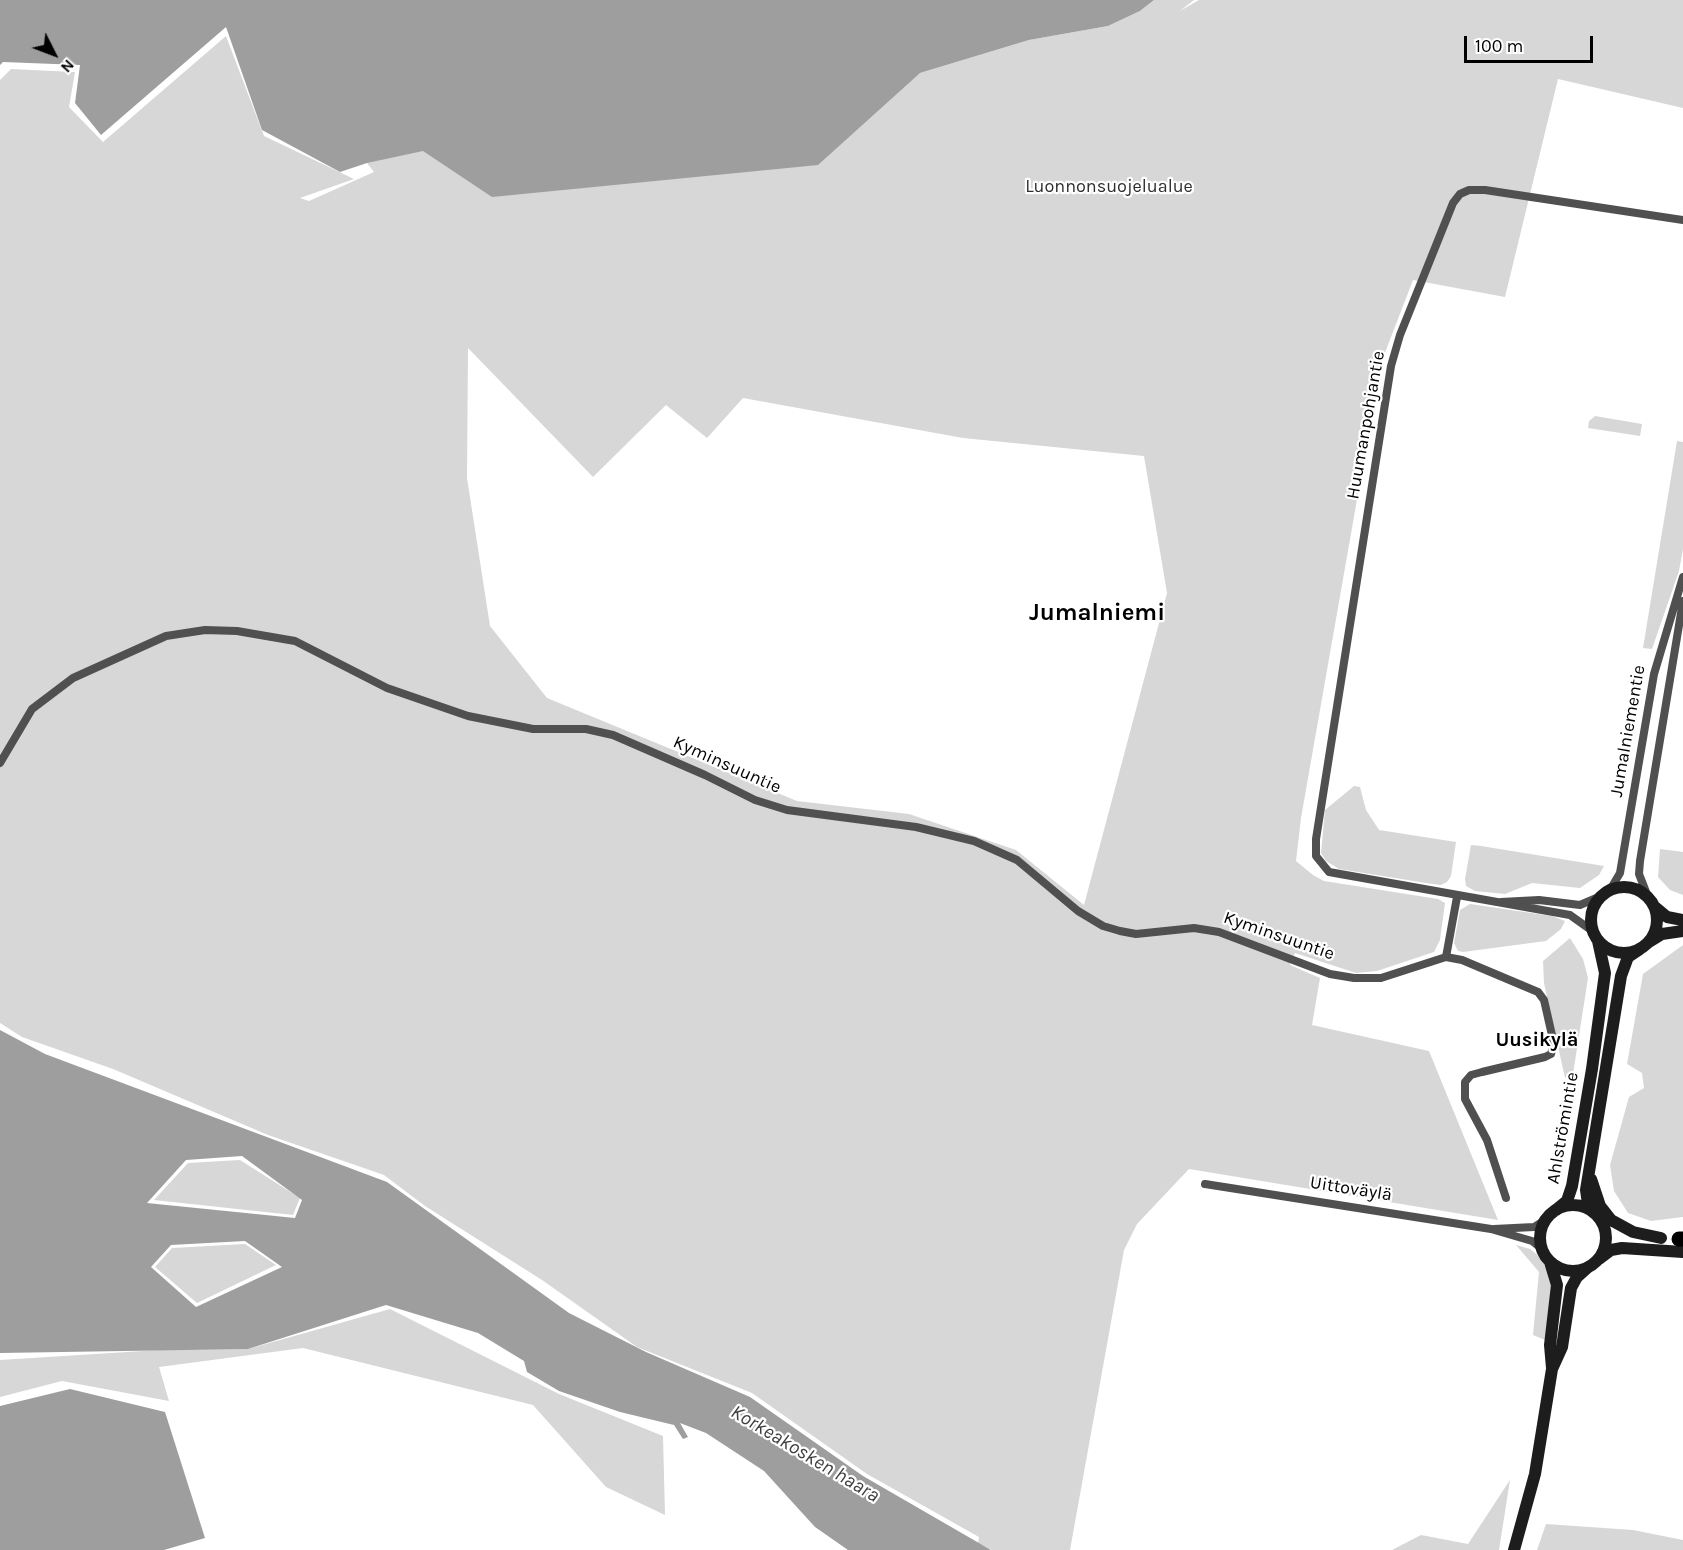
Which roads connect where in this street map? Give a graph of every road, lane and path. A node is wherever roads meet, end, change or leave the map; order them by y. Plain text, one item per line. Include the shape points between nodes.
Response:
1 (1683, 220) edge
2 (1683, 577) edge
3 (1683, 601) edge
4 (0, 763) edge
5 (1605, 893) junction
6 (1457, 897) junction
7 (1651, 902) junction
8 (1492, 903) junction
9 (1683, 920) edge
10 (1591, 930) junction
11 (1683, 931) edge
12 (1598, 941) junction
13 (1644, 946) junction
14 (1446, 957) junction
15 (1590, 1168) junction
16 (1205, 1184) dead end
17 (1506, 1198) dead end
18 (1552, 1214) junction
19 (1599, 1219) junction
20 (1491, 1229) junction
21 (1661, 1238) junction
22 (1682, 1242) edge
23 (1545, 1254) junction
24 (1592, 1265) junction
25 (1552, 1369) junction
26 (1514, 1550) edge

1 - 6 street, Huumanpohjantie via 1469,190 1453,204 1400,335 1391,366 1316,839 1318,860 1329,872
2 - 5 street, Jumalniementie via 1654,674 1620,873
3 - 7 street, Jumalniementie via 1640,861 1639,874
4 - 14 street, Kyminsuuntie via 32,709 73,678 166,636 205,630 237,631 295,641 387,688 468,716 533,729 586,729 613,735 755,800 787,810 916,827 974,842 1017,860 1078,911 1120,931 1136,934 1194,928 1219,932 1330,974 1354,978 1381,978
5 - 7 street via 1632,888
5 - 8 street via 1580,905 1539,900
5 - 10 street via 1591,915
6 - 8 street
6 - 14 street
7 - 9 street via 1667,917
7 - 13 street via 1657,922
8 - 10 street via 1570,915
10 - 12 street
11 - 13 street via 1662,934
12 - 13 street via 1619,953
12 - 18 street, Ahlströmintie via 1605,973 1592,1069 1572,1186 1567,1201
13 - 15 street, Ahlströmintie via 1628,957 1622,972
14 - 17 street via 1499,974 1533,989 1544,1000 1554,1044 1551,1054 1482,1072 1465,1082 1465,1099 1487,1140
15 - 19 street, Ahlströmintie via 1586,1199
15 - 21 street via 1596,1197 1611,1220 1633,1232
16 - 20 street, Uittoväylä
18 - 19 street via 1577,1206
18 - 20 street, Uittoväylä via 1534,1227
18 - 23 street via 1542,1227
19 - 21 street via 1616,1234
19 - 24 street via 1606,1244
20 - 23 street, Uittoväylä via 1532,1241
21 - 22 street
22 - 24 street via 1606,1252
23 - 24 street via 1567,1270
23 - 25 street via 1554,1269 1557,1286 1550,1345
24 - 25 street via 1571,1288 1562,1347
25 - 26 street via 1535,1474

